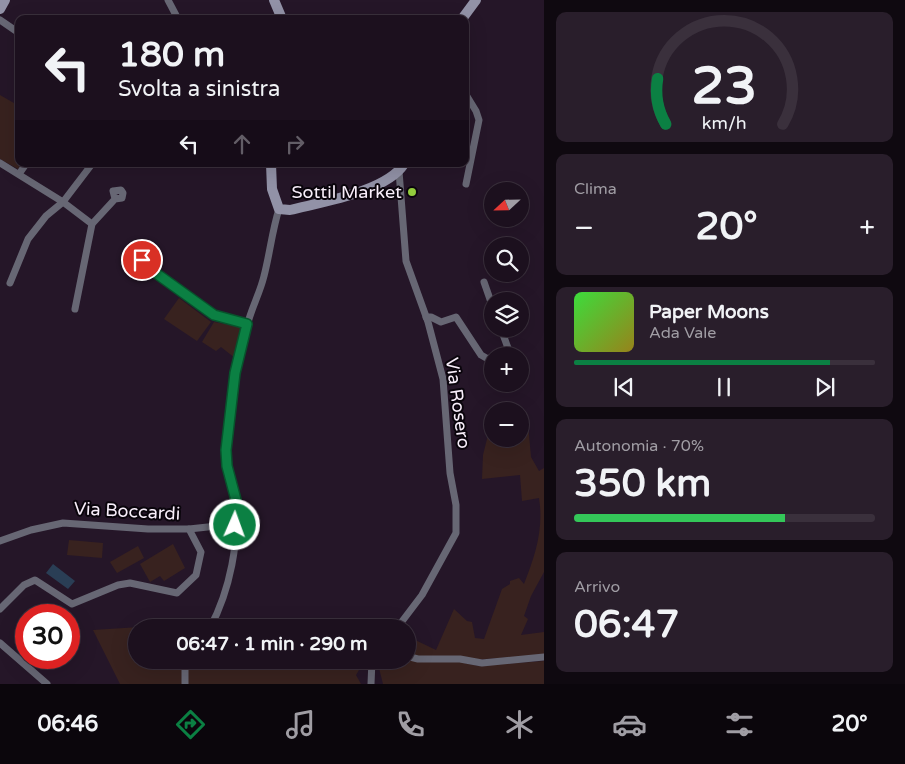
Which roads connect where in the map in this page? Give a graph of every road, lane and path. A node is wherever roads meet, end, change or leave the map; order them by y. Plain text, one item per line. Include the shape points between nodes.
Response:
1 (5, 0) edge
2 (168, 0) edge
3 (274, 0) edge
4 (476, 0) edge
5 (0, 9) edge
6 (176, 15) edge
7 (280, 15) edge
8 (465, 15) edge
9 (0, 20) edge
10 (15, 30) edge
11 (469, 100) edge
12 (0, 162) edge
13 (24, 167) edge
14 (90, 167) edge
15 (272, 167) edge
16 (401, 167) edge
17 (19, 174) junction
18 (466, 184) dead end
19 (114, 199) dead end
20 (63, 202) junction
21 (279, 209) junction
22 (92, 224) junction
23 (142, 260) dead end
24 (484, 282) dead end
25 (10, 283) dead end
26 (487, 292) edge
27 (75, 310) dead end
28 (426, 317) junction
29 (247, 324) junction
30 (484, 356) edge
31 (235, 525) junction
32 (217, 526) dead end
33 (226, 526) dead end
34 (189, 529) junction
35 (0, 541) edge
36 (0, 609) edge
37 (214, 619) edge
38 (405, 619) edge
39 (0, 644) edge
40 (416, 658) edge
41 (544, 658) edge
42 (185, 669) edge
43 (372, 669) edge
44 (47, 684) edge
45 (184, 684) edge
46 (372, 684) edge

1 - 5 street
2 - 6 street
3 - 7 street
4 - 8 street
9 - 10 street
11 - 18 street via 479,120
12 - 17 street
13 - 17 street
14 - 20 street
15 - 21 street via 272,189
16 - 21 street via 365,191 290,210
16 - 28 street, Via Rosero via 406,261
17 - 20 street
19 - 22 street
20 - 22 street
20 - 25 street via 46,216 28,239
21 - 29 street via 264,276
22 - 27 street
23 - 29 street via 214,315
24 - 26 street
28 - 30 street via 431,316 441,322 456,317
28 - 38 street, Via Rosero via 442,379 456,505 456,533 422,595
29 - 31 street via 235,373 226,450 236,500
31 - 33 street
31 - 37 street via 230,575
32 - 34 street
34 - 35 street, Via Boccardi via 63,523
34 - 36 street, Via Boccardi via 201,552 196,575 177,593 130,583 72,604 35,580 24,585
39 - 44 street
40 - 41 street via 482,663
42 - 45 street
43 - 46 street

